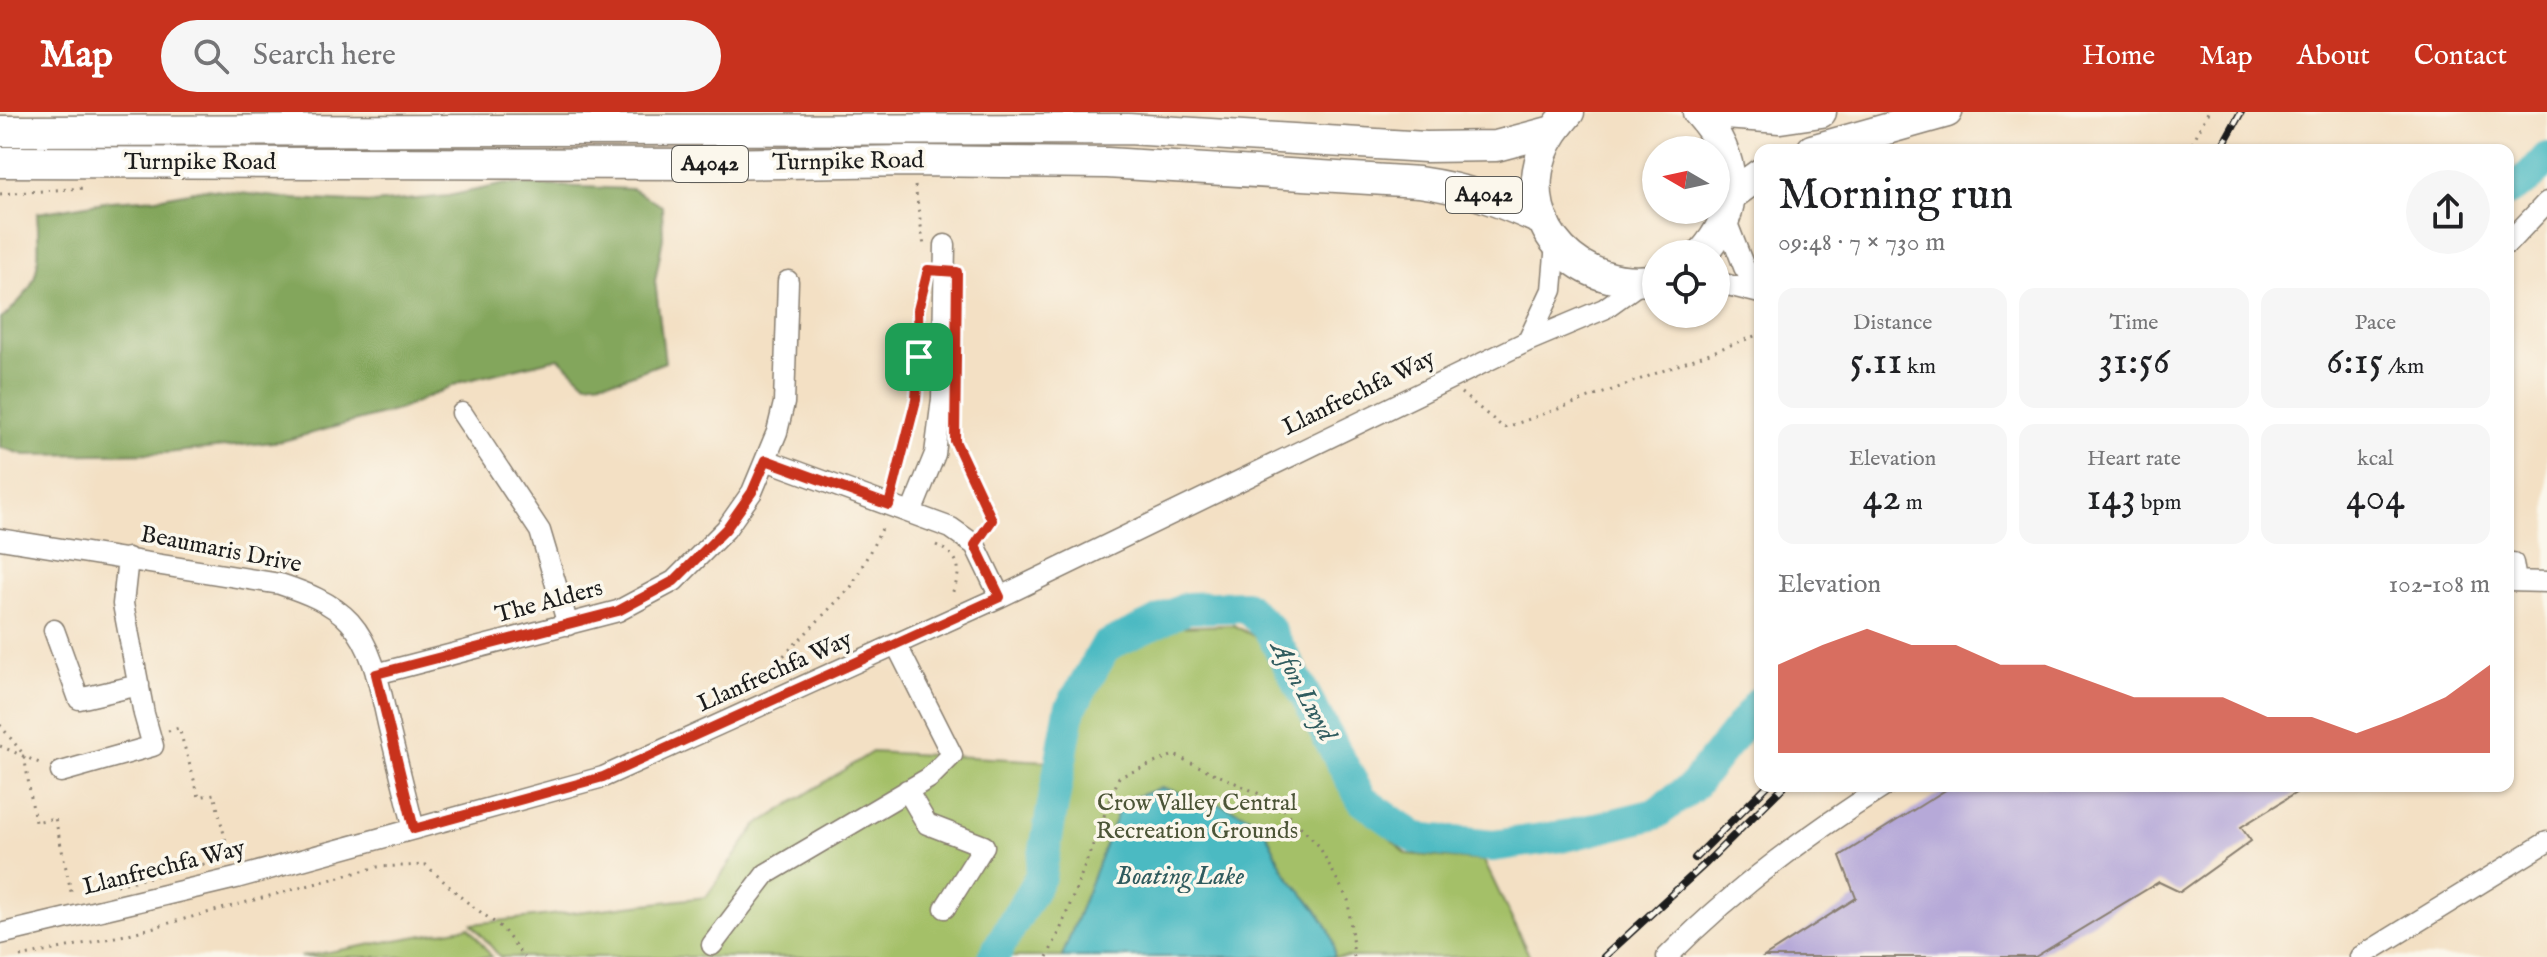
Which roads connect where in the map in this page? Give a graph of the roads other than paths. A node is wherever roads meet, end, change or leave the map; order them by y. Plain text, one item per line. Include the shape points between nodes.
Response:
1 (1698, 112) edge
2 (1821, 112) edge
3 (1947, 112) edge
4 (1561, 121) edge
5 (0, 131) edge
6 (1717, 136) edge
7 (1833, 144) edge
8 (0, 162) edge
9 (1754, 180) edge
10 (2547, 202) edge
11 (1730, 204) edge
12 (1730, 218) edge
13 (1550, 232) junction
14 (2514, 237) edge
15 (945, 245) dead end
16 (1642, 280) edge
17 (788, 281) dead end
18 (1754, 283) edge
19 (1642, 285) edge
20 (1730, 286) edge
21 (1754, 292) edge
22 (1528, 341) junction
23 (462, 413) dead end
24 (766, 460) junction
25 (911, 513) junction
26 (0, 539) edge
27 (128, 558) junction
28 (2514, 576) edge
29 (2547, 582) edge
30 (1000, 597) junction
31 (568, 625) junction
32 (54, 630) dead end
33 (897, 646) junction
34 (376, 674) junction
35 (139, 685) junction
36 (61, 772) road end
37 (907, 790) junction
38 (1875, 792) edge
39 (414, 829) junction
40 (2547, 842) edge
41 (945, 908) dead end
42 (0, 934) edge
43 (712, 945) dead end
44 (1667, 957) edge
45 (2360, 957) edge

1 - 2 highway via 1780,118
1 - 6 highway
3 - 7 highway
4 - 5 highway, Turnpike Road / A4042 via 1496,146 1426,147 1128,129
4 - 13 highway via 1537,175 1538,198
8 - 13 highway, Turnpike Road / A4042 via 1107,163 1461,188
9 - 11 highway
10 - 14 street
12 - 18 street
13 - 16 highway, Turnpike Road via 1569,257 1594,273
13 - 22 street via 1552,290
15 - 25 street via 936,270 940,413 935,454
17 - 24 street, The Alders via 784,403
19 - 22 street, Llanfrechfa Way via 1604,309
20 - 21 street
22 - 30 street, Llanfrechfa Way
23 - 31 street via 540,531
24 - 25 street via 886,514
24 - 31 street, The Alders via 726,529 674,581 618,611
25 - 30 street via 951,528 975,545
26 - 27 street, Beaumaris Drive
27 - 34 street, Beaumaris Drive via 306,593 350,622 365,643
27 - 35 street via 123,604
28 - 29 street
30 - 33 street, Llanfrechfa Way
31 - 34 street, The Alders
32 - 35 street via 79,699
33 - 37 street via 952,755 929,778
33 - 39 street, Llanfrechfa Way via 603,777
34 - 39 street, Beaumaris Drive
35 - 36 street via 153,746
37 - 41 street via 927,824 984,846
37 - 43 street via 766,874
38 - 44 street via 1815,830 1705,918
39 - 42 street, Llanfrechfa Way
40 - 45 street

